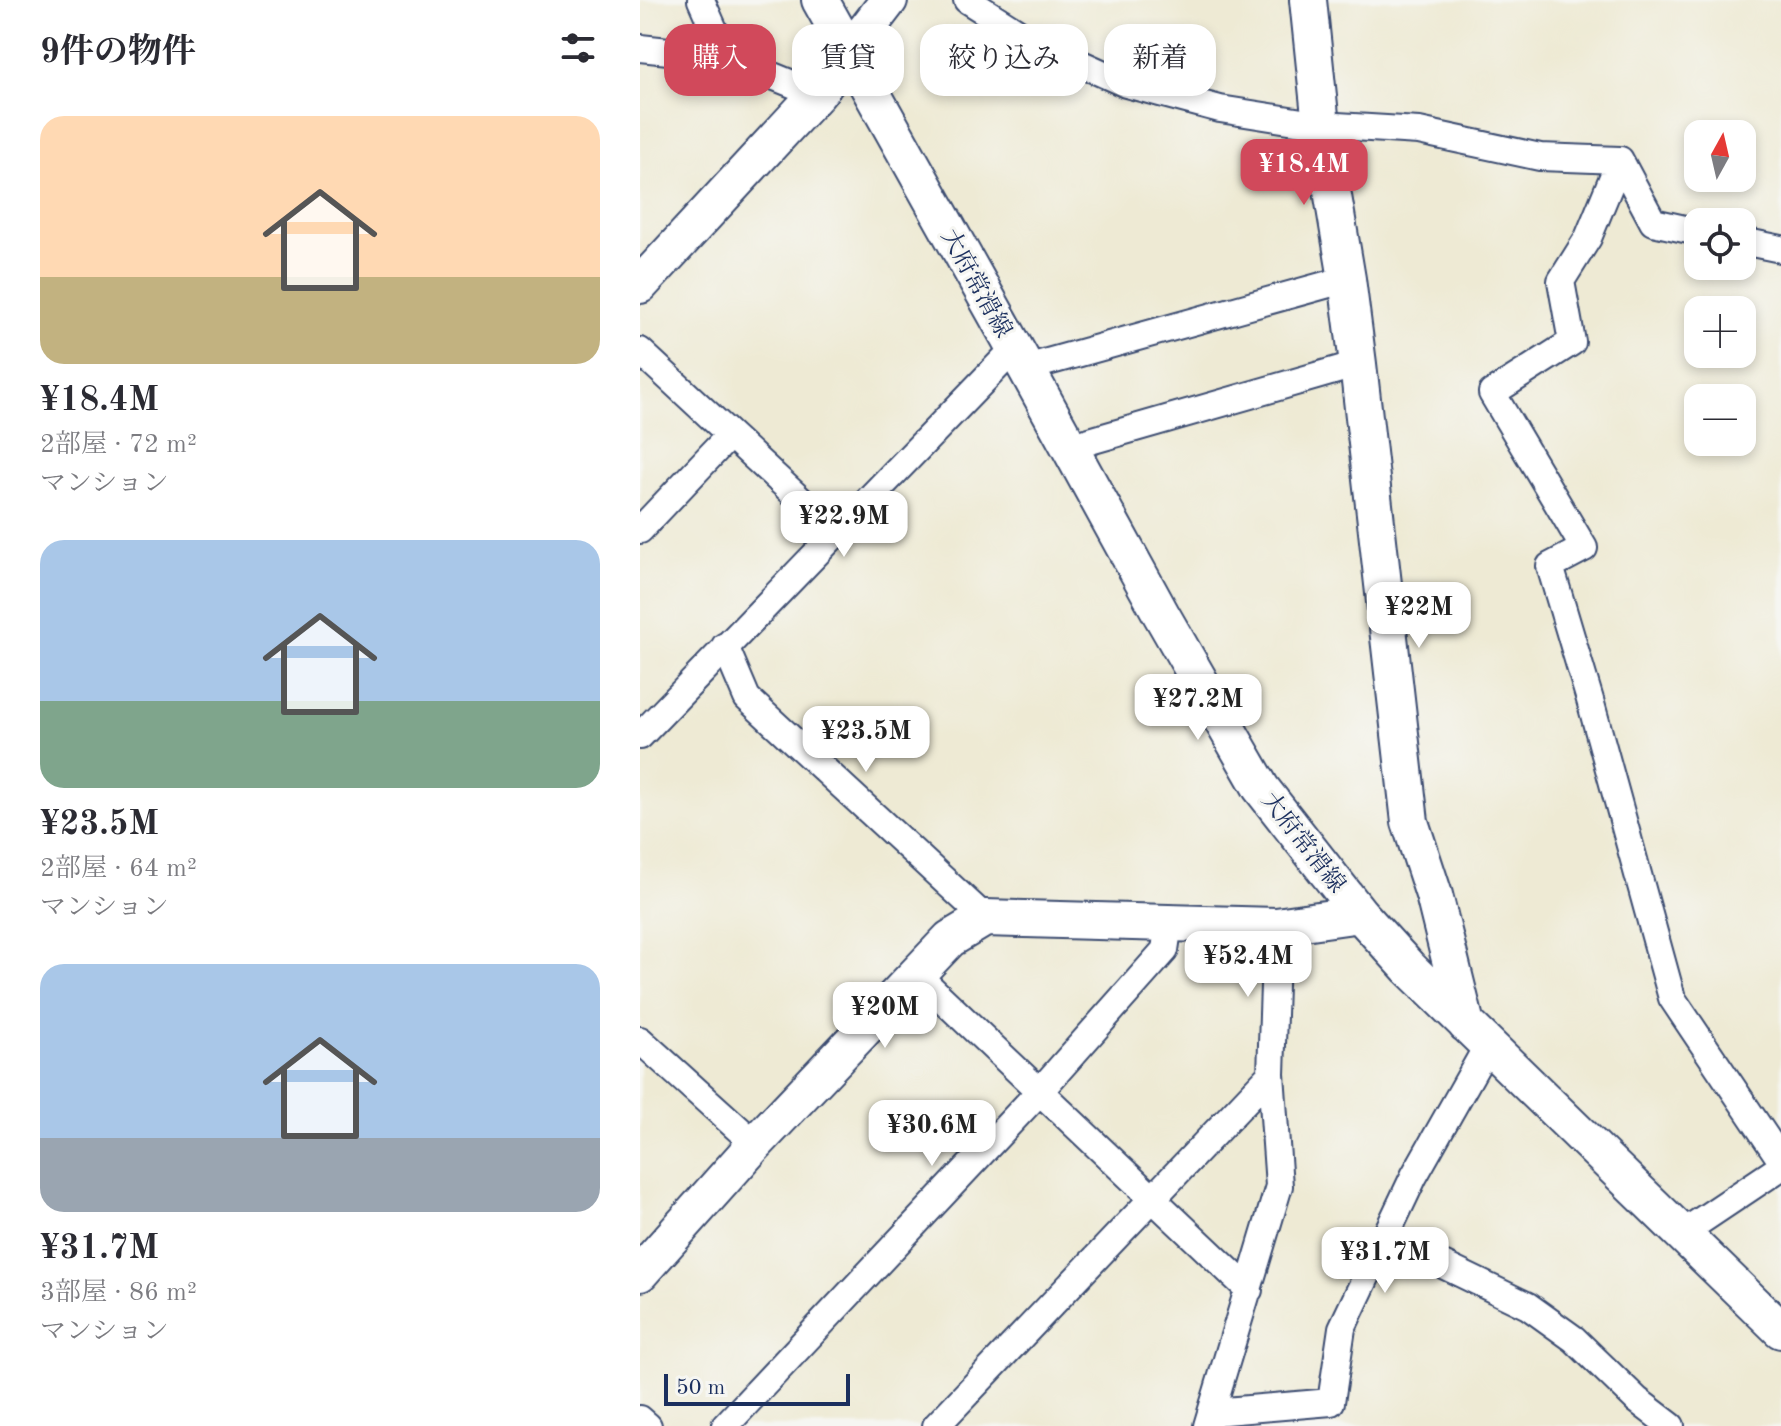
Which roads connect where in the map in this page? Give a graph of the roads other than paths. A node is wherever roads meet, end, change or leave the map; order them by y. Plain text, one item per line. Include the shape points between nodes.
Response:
1 (701, 0) edge
2 (820, 0) edge
3 (889, 0) edge
4 (967, 0) edge
5 (1308, 0) edge
6 (712, 24) edge
7 (833, 24) edge
8 (871, 24) edge
9 (640, 48) edge
10 (664, 51) edge
11 (815, 96) edge
12 (873, 96) edge
13 (1321, 125) junction
14 (1620, 160) junction
15 (1684, 229) edge
16 (1756, 244) edge
17 (1781, 249) edge
18 (1347, 279) junction
19 (640, 285) edge
20 (640, 351) edge
21 (1020, 358) junction
22 (1358, 364) junction
23 (730, 435) junction
24 (1069, 447) junction
25 (640, 530) edge
26 (835, 532) junction
27 (725, 646) junction
28 (643, 727) edge
29 (1360, 914) junction
30 (985, 918) junction
31 (1169, 923) junction
32 (1276, 926) junction
33 (916, 974) junction
34 (1477, 1034) junction
35 (640, 1040) edge
36 (1271, 1074) junction
37 (1039, 1092) junction
38 (755, 1144) junction
39 (1781, 1160) edge
40 (1781, 1167) edge
41 (1151, 1200) junction
42 (1681, 1234) junction
43 (1385, 1237) junction
44 (640, 1273) edge
45 (1249, 1290) junction
46 (1781, 1330) edge
47 (640, 1419) edge
48 (1210, 1419) edge
49 (648, 1426) edge
50 (725, 1426) edge
51 (936, 1426) edge
52 (1671, 1426) edge

1 - 6 street
2 - 7 street, 大府常滑線
3 - 8 street
4 - 13 street via 1035,43 1126,84 1220,109
5 - 13 street
9 - 10 street
11 - 19 street
12 - 21 street, 大府常滑線
13 - 14 street via 1419,131 1540,157
13 - 18 street
14 - 15 street via 1653,222
14 - 39 street via 1588,238 1561,281 1572,342 1492,393 1584,548 1550,566 1672,998
16 - 17 street
18 - 21 street
18 - 22 street
20 - 23 street
21 - 24 street, 大府常滑線
21 - 26 street
22 - 24 street
22 - 34 street via 1410,822
23 - 25 street
23 - 26 street
24 - 29 street, 大府常滑線 via 1261,788
26 - 27 street
27 - 28 street
27 - 30 street via 747,698
29 - 32 street
29 - 34 street, 大府常滑線
30 - 31 street
30 - 33 street via 950,939
31 - 32 street
31 - 37 street via 1165,950
32 - 36 street
33 - 37 street
33 - 38 street
34 - 42 street, 大府常滑線
34 - 43 street
35 - 38 street
36 - 41 street
36 - 45 street via 1279,1186
37 - 41 street
37 - 50 street
38 - 44 street
40 - 42 street
41 - 45 street
41 - 51 street
42 - 46 street, 大府常滑線
43 - 48 street via 1342,1328 1331,1402
43 - 52 street via 1528,1306 1574,1339
45 - 48 street
47 - 49 street

